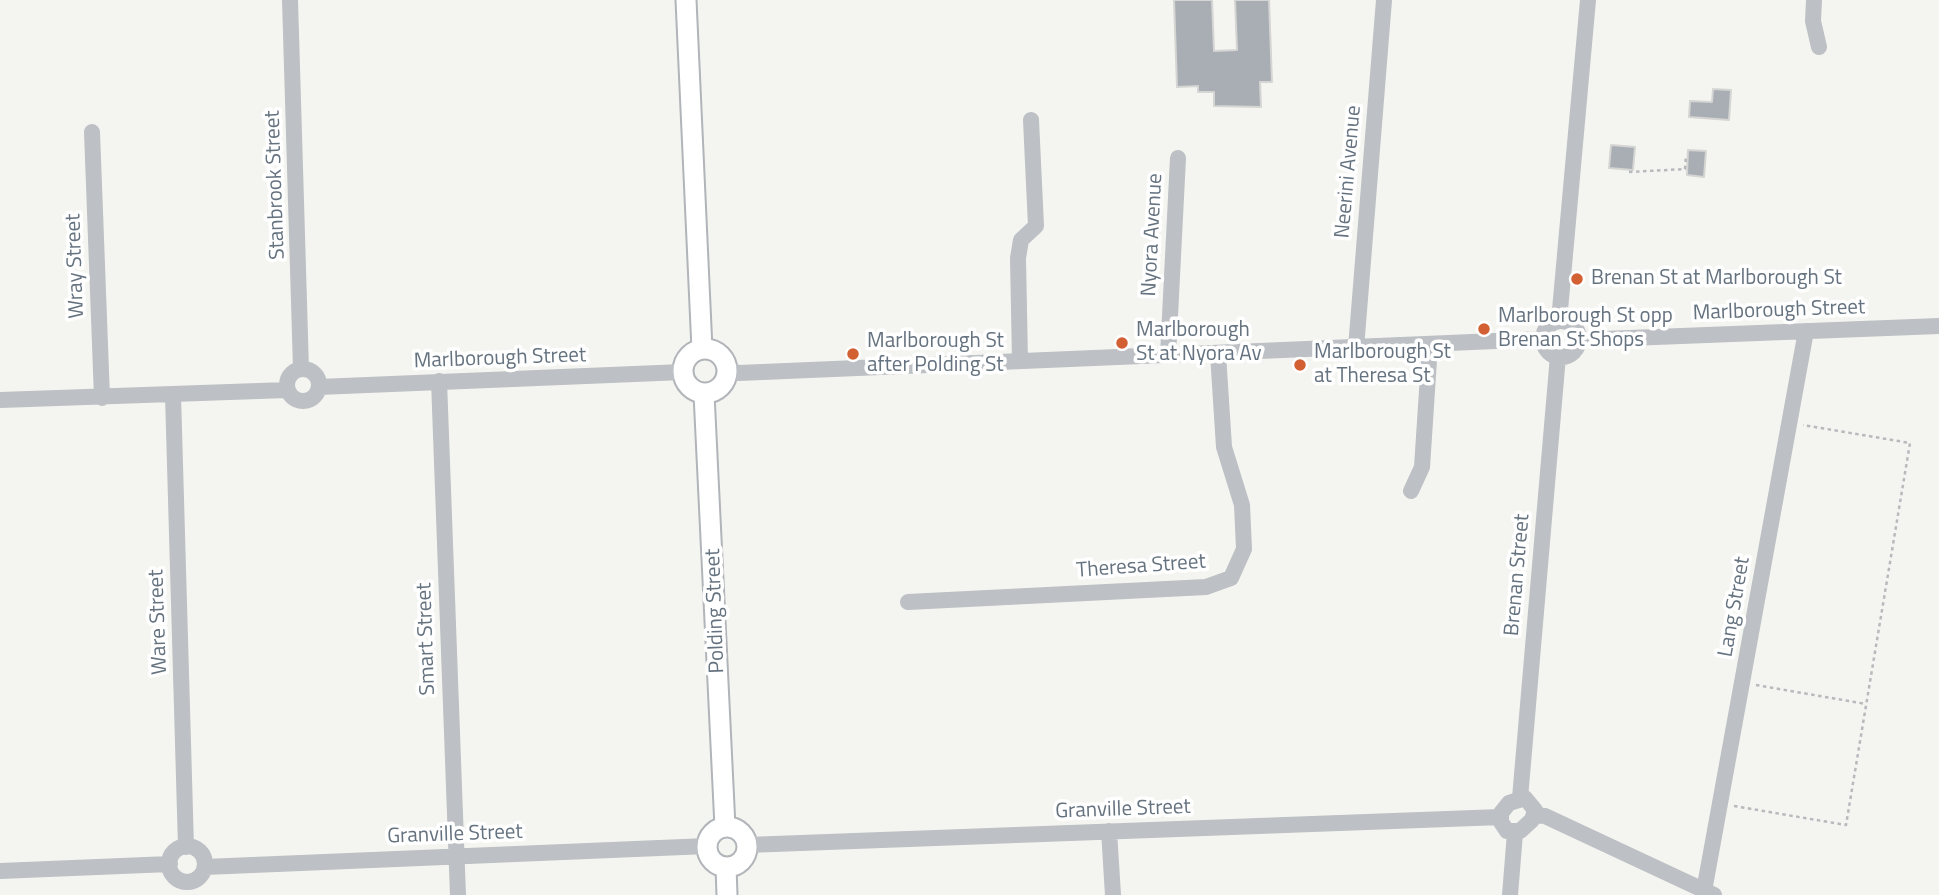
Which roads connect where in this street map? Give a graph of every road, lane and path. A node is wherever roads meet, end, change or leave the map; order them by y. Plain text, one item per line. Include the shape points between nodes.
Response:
1 (290, 0) edge
2 (686, 0) edge
3 (1384, 0) edge
4 (1587, 0) edge
5 (1814, 0) edge
6 (1819, 47) dead end
7 (1031, 120) dead end
8 (92, 132) dead end
9 (1686, 156) dead end
10 (1178, 158) dead end
11 (1629, 172) dead end
12 (1559, 321) junction
13 (1939, 326) edge
14 (1806, 331) junction
15 (1543, 339) junction
16 (1578, 340) junction
17 (1430, 345) junction
18 (1356, 348) junction
19 (702, 349) junction
20 (1218, 354) junction
21 (1167, 355) junction
22 (1558, 356) junction
23 (1020, 361) junction
24 (301, 369) junction
25 (728, 370) junction
26 (683, 372) junction
27 (439, 381) junction
28 (319, 387) junction
29 (287, 390) junction
30 (704, 394) junction
31 (173, 395) junction
32 (102, 398) junction
33 (0, 401) edge
34 (1789, 422) junction
35 (1411, 491) dead end
36 (908, 602) dead end
37 (1742, 683) junction
38 (1866, 704) junction
39 (1520, 798) junction
40 (1721, 803) junction
41 (1534, 815) junction
42 (1500, 817) junction
43 (725, 827) junction
44 (1109, 831) junction
45 (1515, 833) junction
46 (747, 845) junction
47 (707, 846) junction
48 (186, 847) junction
49 (456, 855) junction
50 (170, 864) junction
51 (205, 867) junction
52 (726, 867) junction
53 (0, 871) edge
54 (189, 889) edge
55 (1709, 893) edge
56 (458, 895) edge
57 (727, 895) edge
58 (1113, 895) edge
59 (1510, 895) edge

1 - 24 street, Stanbrook Street
2 - 19 main road
3 - 18 street, Neerini Avenue
4 - 12 street
5 - 6 street
7 - 23 street via 1036,226 1021,240 1018,258
8 - 32 street, Wray Street
9 - 11 path via 1685,169
10 - 21 street, Nyora Avenue
12 - 15 street via 1548,326
12 - 16 street via 1574,327
13 - 14 street, Marlborough Street
14 - 16 street, Marlborough Street
14 - 34 street, Lang Street
15 - 17 street
15 - 22 street via 1548,351
16 - 22 street via 1573,352
17 - 18 street
17 - 35 street via 1422,467
18 - 20 street
19 - 25 main road via 720,354
19 - 26 main road via 688,357
20 - 21 street
20 - 36 street, Theresa Street via 1224,447 1242,505 1244,549 1231,578 1206,587
21 - 23 street
22 - 39 street, Brenan Street
23 - 25 street
24 - 28 street via 314,373
24 - 29 street via 289,376
25 - 30 main road via 721,387
26 - 27 street, Marlborough Street
26 - 30 main road via 690,387
27 - 28 street, Marlborough Street
27 - 49 street, Smart Street
28 - 29 street via 314,397 304,402 293,399
29 - 31 street
30 - 43 main road, Polding Street
31 - 32 street
31 - 48 street, Ware Street
32 - 33 street
34 - 37 street, Lang Street
34 - 38 path via 1910,443
37 - 38 path
37 - 40 street, Lang Street
38 - 40 path via 1846,825
39 - 41 street via 1529,801
39 - 42 street via 1508,803
40 - 55 street, Lang Street
41 - 45 street
41 - 55 street via 1545,816
42 - 44 street, Granville Street
42 - 45 street via 1504,829
43 - 46 main road via 739,832
43 - 47 main road via 713,833
44 - 46 street, Granville Street
44 - 58 street
45 - 59 street
46 - 52 main road via 741,861
47 - 49 street, Granville Street
47 - 52 main road via 712,860
48 - 50 street via 174,853
48 - 51 street via 199,851
49 - 51 street, Granville Street
49 - 56 street, Smart Street
50 - 53 street
50 - 54 street via 177,879
51 - 54 street
52 - 57 main road

